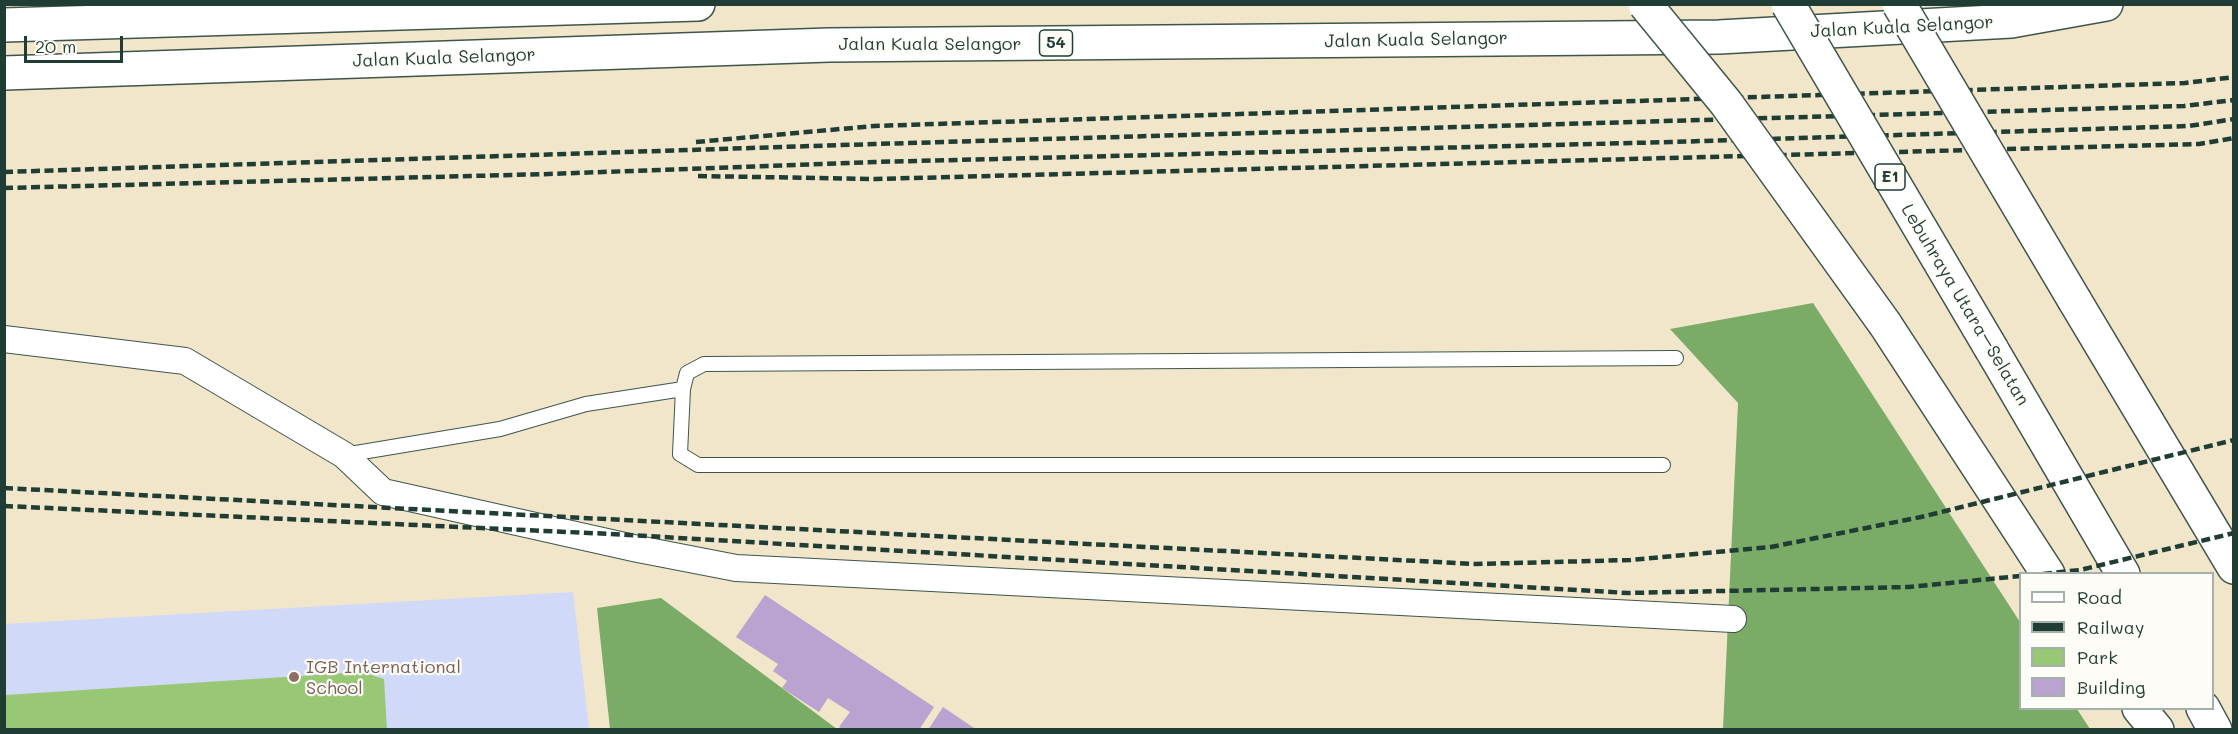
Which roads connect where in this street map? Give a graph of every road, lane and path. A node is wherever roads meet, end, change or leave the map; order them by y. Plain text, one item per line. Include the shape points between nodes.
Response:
1 (698, 4) edge
2 (1645, 4) edge
3 (1788, 4) edge
4 (1899, 4) edge
5 (2106, 4) edge
6 (4, 25) edge
7 (4, 73) edge
8 (4, 339) edge
9 (1676, 358) dead end
10 (684, 389) junction
11 (344, 455) junction
12 (1663, 465) dead end
13 (2234, 567) edge
14 (2047, 572) edge
15 (2122, 572) edge
16 (1733, 619) dead end
17 (2141, 710) edge
18 (2204, 710) edge
19 (2157, 729) edge
20 (2215, 729) edge

1 - 6 highway
2 - 14 highway, bridge via 1726,103 1885,324
3 - 15 highway, Lebuhraya Utara–Selatan / E1, bridge
4 - 13 highway, bridge
5 - 7 highway, Jalan Kuala Selangor / 54 via 2011,21 1719,37 829,45
8 - 11 street via 185,361
9 - 10 lane via 705,364 687,373
10 - 11 lane via 586,404 500,429
10 - 12 lane via 680,454 698,465
11 - 16 street via 383,492 736,568
17 - 19 highway
18 - 20 highway

